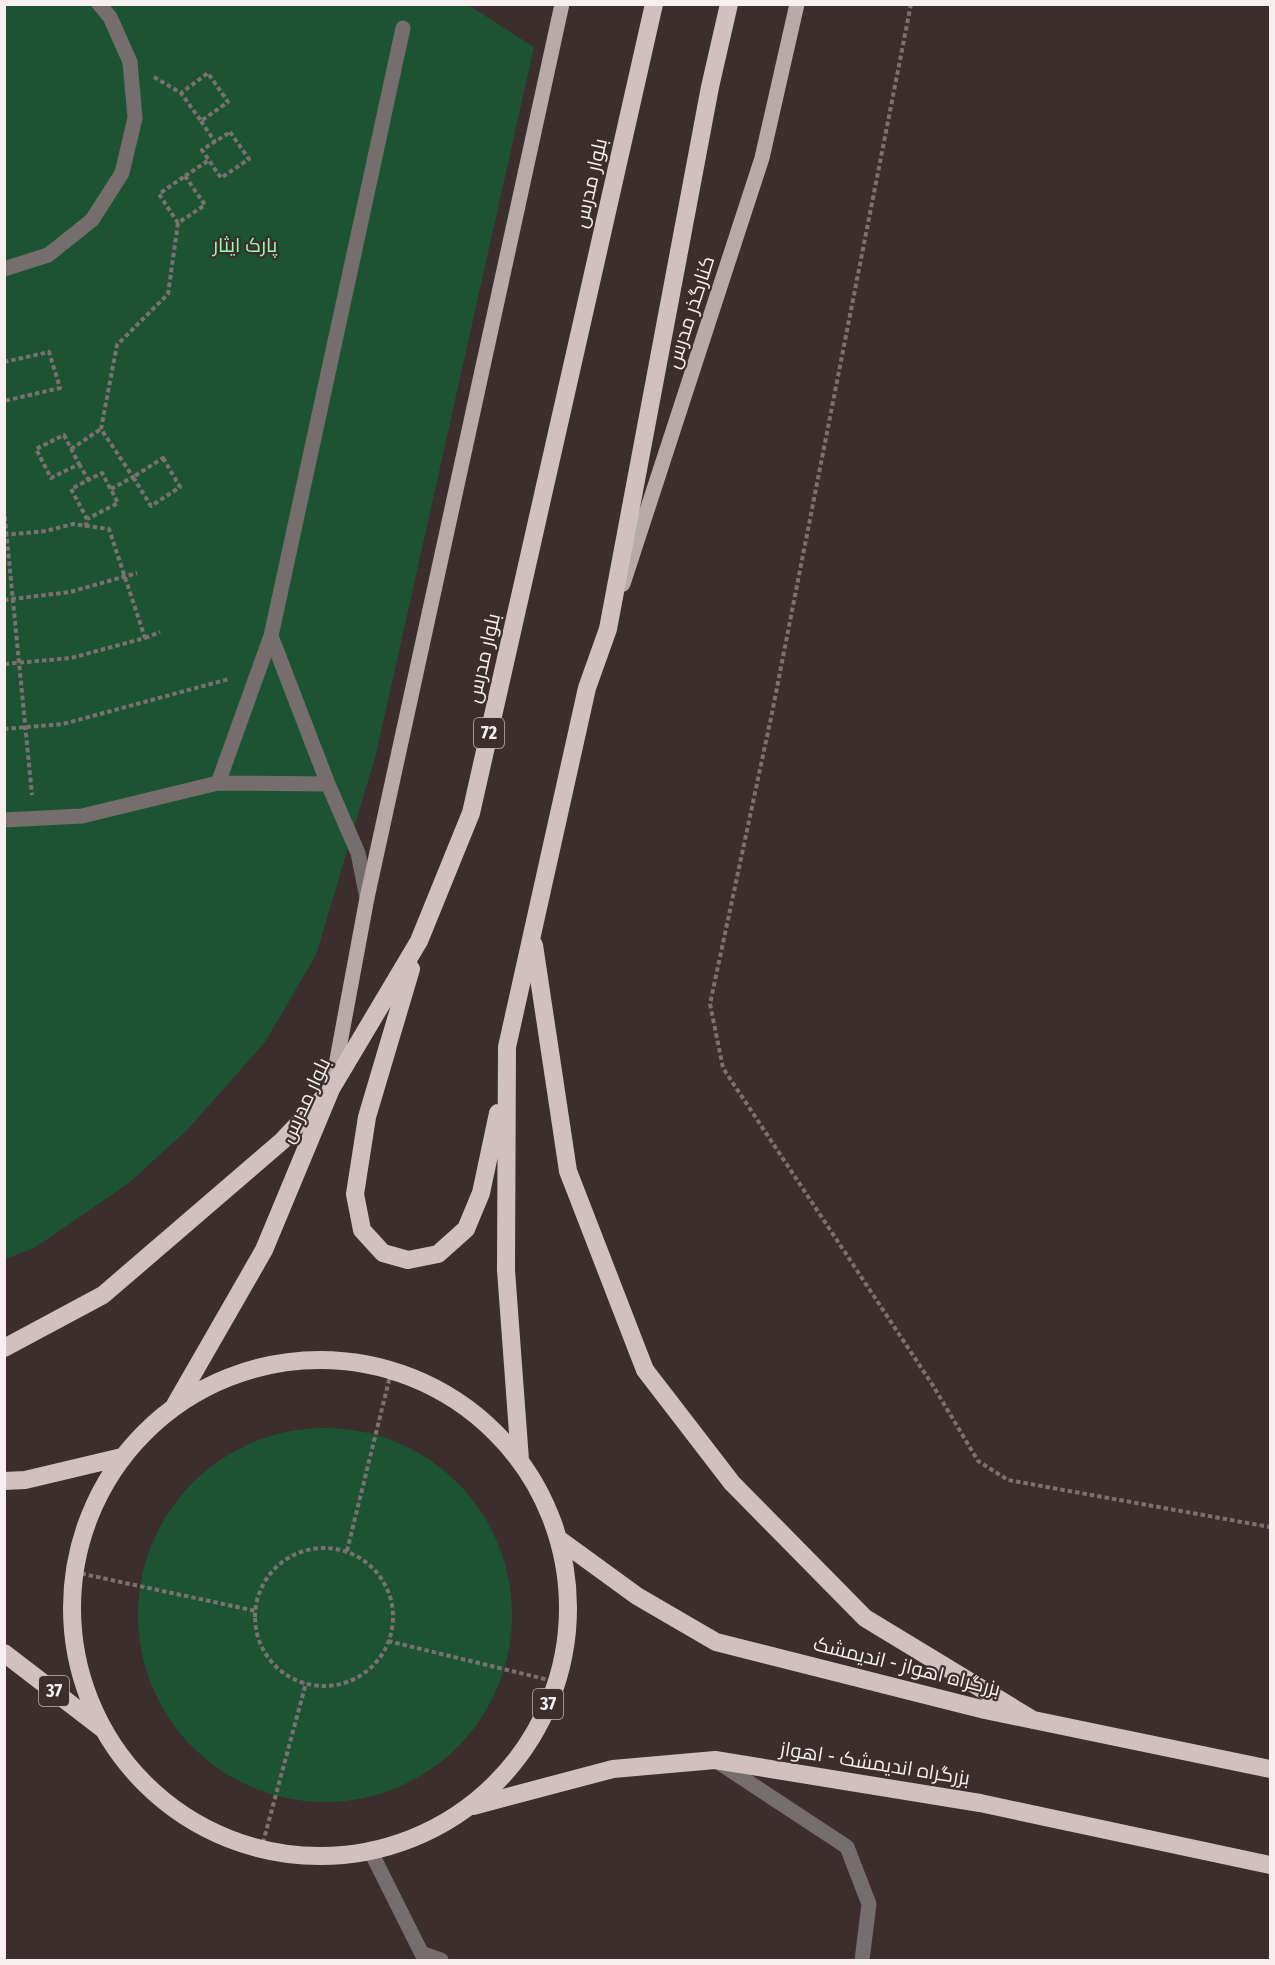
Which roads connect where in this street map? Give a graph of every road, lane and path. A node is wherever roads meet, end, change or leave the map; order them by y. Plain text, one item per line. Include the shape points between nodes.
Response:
1 (99, 4) edge
2 (562, 4) edge
3 (654, 4) edge
4 (729, 4) edge
5 (798, 4) edge
6 (911, 4) edge
7 (403, 28) dead end
8 (201, 121) junction
9 (215, 142) junction
10 (209, 160) junction
11 (185, 176) junction
12 (178, 223) junction
13 (4, 269) edge
14 (4, 362) edge
15 (4, 401) edge
16 (101, 429) junction
17 (71, 448) junction
18 (79, 464) junction
19 (133, 477) junction
20 (89, 481) junction
21 (111, 489) junction
22 (4, 509) edge
23 (87, 519) junction
24 (86, 527) junction
25 (6, 535) edge
26 (137, 573) dead end
27 (125, 577) junction
28 (4, 600) edge
29 (14, 600) junction
30 (608, 629) junction
31 (160, 632) dead end
32 (271, 636) junction
33 (145, 638) junction
34 (20, 663) junction
35 (4, 664) edge
36 (259, 670) junction
37 (26, 727) junction
38 (4, 729) edge
39 (218, 783) junction
40 (328, 784) junction
41 (34, 819) junction
42 (4, 820) edge
43 (367, 898) junction
44 (532, 935) junction
45 (419, 941) junction
46 (507, 1067) junction
47 (331, 1089) junction
48 (4, 1348) edge
49 (392, 1368) junction
50 (174, 1406) junction
51 (122, 1457) junction
52 (520, 1460) junction
53 (4, 1481) edge
54 (1270, 1527) edge
55 (560, 1540) junction
56 (347, 1551) junction
57 (74, 1572) junction
58 (256, 1611) junction
59 (388, 1641) junction
60 (4, 1653) edge
61 (557, 1682) junction
62 (306, 1683) junction
63 (1033, 1720) junction
64 (103, 1730) junction
65 (715, 1760) junction
66 (1270, 1769) edge
67 (471, 1806) junction
68 (261, 1850) junction
69 (371, 1852) junction
70 (1270, 1865) edge
71 (425, 1957) edge
72 (441, 1960) edge
73 (862, 1960) edge

1 - 13 lane via 110,17 130,62 135,118 122,173 92,220 48,255
2 - 43 main road
3 - 45 highway, بلوار مدرس / 72 via 471,813
4 - 30 highway
5 - 30 main road, کنارگذر مدرس via 762,158
6 - 54 path via 772,713 710,1004 723,1068 926,1374 978,1461 1008,1480
7 - 32 lane
8 - 8 path via 228,102 208,73 181,93
8 - 9 path
9 - 10 path via 202,150
9 - 10 path via 230,132 249,159 221,178
10 - 11 path
11 - 12 path via 159,194
11 - 12 path via 205,205
12 - 16 path via 168,294 117,345
14 - 15 path via 49,352 60,388
16 - 17 path
16 - 19 path
17 - 18 path
17 - 18 path via 64,435 36,449 51,478
18 - 20 path
19 - 19 path via 151,506 180,488 163,458
19 - 21 path
20 - 21 path via 102,473
20 - 23 path via 71,489
21 - 23 path via 118,503
22 - 25 path
23 - 24 path
24 - 25 path via 73,524
24 - 27 path via 109,529
25 - 29 path
26 - 27 path
27 - 29 path
27 - 33 path
28 - 29 path
29 - 34 path
30 - 44 highway via 587,687
31 - 33 path
32 - 36 lane
32 - 40 lane
33 - 34 path via 71,658
34 - 35 path
34 - 37 path
36 - 37 path via 63,724
36 - 39 lane
37 - 38 path
37 - 41 path
39 - 40 lane
39 - 41 lane via 82,816
40 - 43 lane via 358,853
41 - 42 lane
43 - 47 main road
44 - 46 highway via 507,1047
44 - 63 highway via 568,1171 645,1370 732,1483 865,1618
45 - 46 highway via 359,1156 355,1194 362,1230 383,1253 408,1260 438,1254 466,1229 481,1193
45 - 47 highway, بلوار مدرس / 72
46 - 52 highway via 506,1270
47 - 48 highway via 282,1141 103,1295
47 - 50 highway, بلوار مدرس / 72 via 264,1250
49 - 50 highway, 37 via 336,1358 279,1362 224,1377
49 - 52 highway, 37 via 464,1403
49 - 56 path
50 - 51 highway, 37
51 - 53 highway via 25,1480
51 - 57 highway, 37 via 91,1511
52 - 55 highway, 37
55 - 61 highway, 37 via 568,1611
55 - 63 highway, بزرگراه اهواز - اندیمشک / 37 via 637,1596 716,1642
56 - 58 path via 318,1547 291,1556 269,1575 256,1601
56 - 59 path via 372,1567 388,1590 393,1619
57 - 58 path
57 - 64 highway, 37 via 72,1626 82,1679
58 - 62 path via 255,1630 266,1657 287,1677
59 - 61 path
59 - 62 path via 369,1671 343,1684
60 - 64 highway, 37
61 - 67 highway, 37 via 537,1729 514,1762
62 - 68 path
63 - 66 highway, بزرگراه اهواز - اندیمشک / 37
64 - 68 highway, 37 via 158,1797 206,1829
65 - 67 highway, بزرگراه اندیمشک - اهواز / 37 via 613,1769
65 - 70 highway, بزرگراه اندیمشک - اهواز / 37 via 980,1803
65 - 73 lane via 847,1847 869,1904
67 - 69 highway, 37 via 424,1834
68 - 69 highway, 37 via 316,1857
69 - 71 lane
71 - 72 lane

